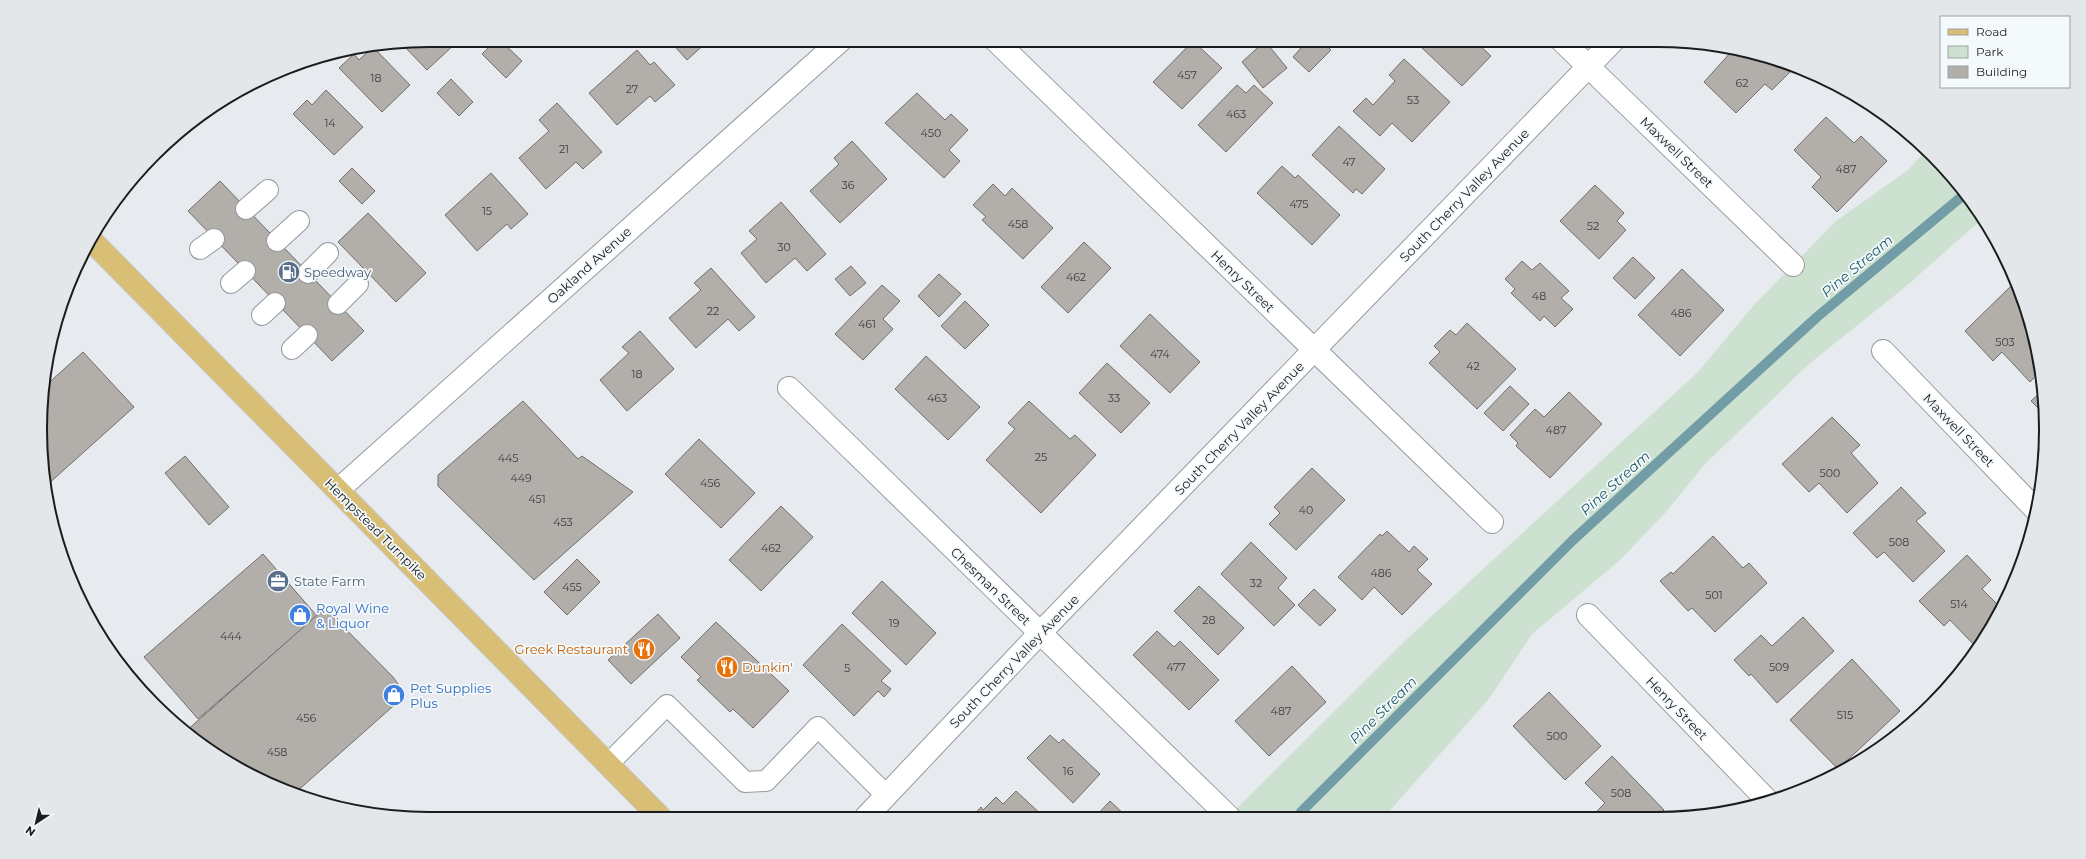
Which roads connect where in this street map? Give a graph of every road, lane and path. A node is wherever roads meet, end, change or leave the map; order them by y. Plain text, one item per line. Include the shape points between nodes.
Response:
1 (833, 47) edge
2 (1002, 47) edge
3 (1568, 47) edge
4 (1607, 47) edge
5 (1588, 67) junction
6 (268, 190) dead end
7 (246, 209) dead end
8 (299, 222) dead end
9 (277, 241) dead end
10 (95, 244) edge
11 (328, 253) dead end
12 (1793, 265) dead end
13 (308, 273) dead end
14 (358, 284) dead end
15 (338, 304) dead end
16 (307, 335) dead end
17 (292, 349) dead end
18 (1314, 350) junction
19 (1883, 351) dead end
20 (789, 388) dead end
21 (338, 490) junction
22 (2032, 505) edge
23 (1492, 522) dead end
24 (1588, 616) dead end
25 (1040, 633) junction
26 (608, 764) junction
27 (886, 795) junction
28 (1764, 796) edge
29 (655, 812) edge
30 (870, 812) edge
31 (1224, 812) edge

1 - 21 street, Oakland Avenue
2 - 18 street, Henry Street
3 - 5 street, Maxwell Street
4 - 5 street, South Cherry Valley Avenue
5 - 12 street, Maxwell Street
5 - 18 street, South Cherry Valley Avenue
6 - 7 lane
8 - 9 lane
10 - 21 main road, Hempstead Turnpike
11 - 13 lane
14 - 15 lane
16 - 17 lane
18 - 23 street, Henry Street
18 - 25 street, South Cherry Valley Avenue
19 - 22 street, Maxwell Street
20 - 25 street, Chesman Street
21 - 26 main road, Hempstead Turnpike
24 - 28 street, Henry Street
25 - 27 street, South Cherry Valley Avenue
25 - 31 street, Chesman Street
26 - 27 lane via 667,706 744,782 766,781 818,728
26 - 29 main road, Hempstead Turnpike
27 - 30 street, South Cherry Valley Avenue

